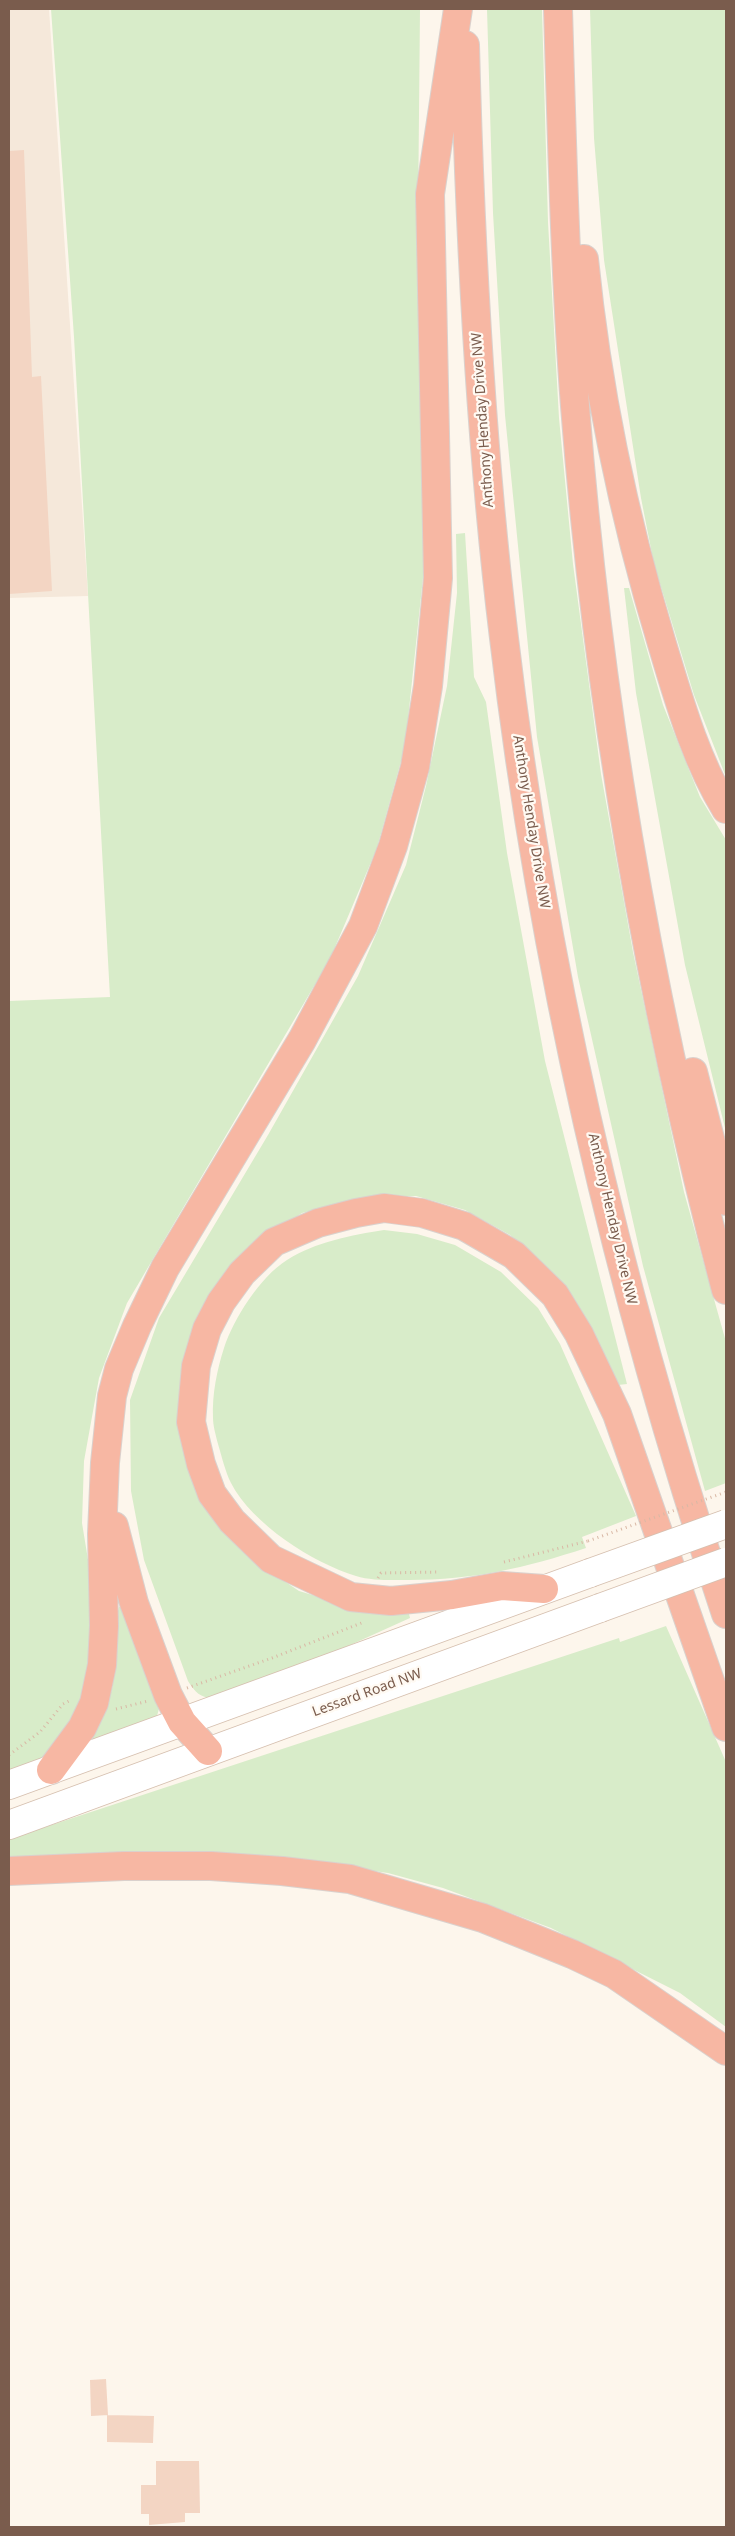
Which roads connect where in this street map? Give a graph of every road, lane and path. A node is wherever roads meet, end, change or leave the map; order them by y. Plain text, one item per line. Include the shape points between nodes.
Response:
1 (458, 9) edge
2 (464, 9) edge
3 (558, 9) edge
4 (560, 64) junction
5 (726, 809) edge
6 (630, 851) junction
7 (726, 1201) edge
8 (726, 1290) edge
9 (105, 1463) junction
10 (726, 1492) edge
11 (726, 1524) edge
12 (726, 1562) edge
13 (498, 1564) dead end
14 (442, 1572) dead end
15 (377, 1580) dead end
16 (544, 1589) junction
17 (726, 1614) edge
18 (366, 1615) dead end
19 (168, 1695) junction
20 (76, 1700) dead end
21 (111, 1710) dead end
22 (182, 1722) junction
23 (726, 1727) edge
24 (208, 1751) junction
25 (9, 1755) edge
26 (51, 1770) junction
27 (9, 1785) edge
28 (9, 1825) edge
29 (9, 1871) edge
30 (726, 2051) edge

1 - 9 highway via 430,194 438,578 428,686 415,767 393,846 363,926 302,1040 165,1268 137,1326 112,1396
2 - 17 highway, Anthony Henday Drive NW via 484,444 504,638 524,784 576,1068 631,1300 683,1481
3 - 4 highway
4 - 5 highway via 591,326 618,481 639,568 678,700 714,790
4 - 6 highway via 570,326 582,474 604,682
6 - 7 highway via 677,1006
6 - 8 highway via 689,1142
9 - 19 highway via 109,1504 119,1550 134,1603
9 - 26 highway via 102,1666 94,1703 86,1720
10 - 13 path, bridge via 588,1541
11 - 16 main road, bridge
12 - 24 main road, Lessard Road NW, bridge
14 - 15 path via 381,1573
16 - 22 main road
16 - 23 highway via 502,1586 392,1601 351,1597 271,1559 232,1521 212,1494 191,1422 196,1366 221,1302 242,1273 274,1242 318,1223 356,1212 384,1208 422,1213 464,1226 514,1255 555,1295 579,1334 616,1414
18 - 19 path via 364,1622
19 - 21 path
19 - 22 highway
20 - 25 path via 69,1700 40,1732
22 - 24 highway
22 - 26 main road
24 - 28 main road, Lessard Road NW
26 - 27 main road
29 - 30 highway via 211,1866 350,1879 483,1918 572,1954 614,1974

